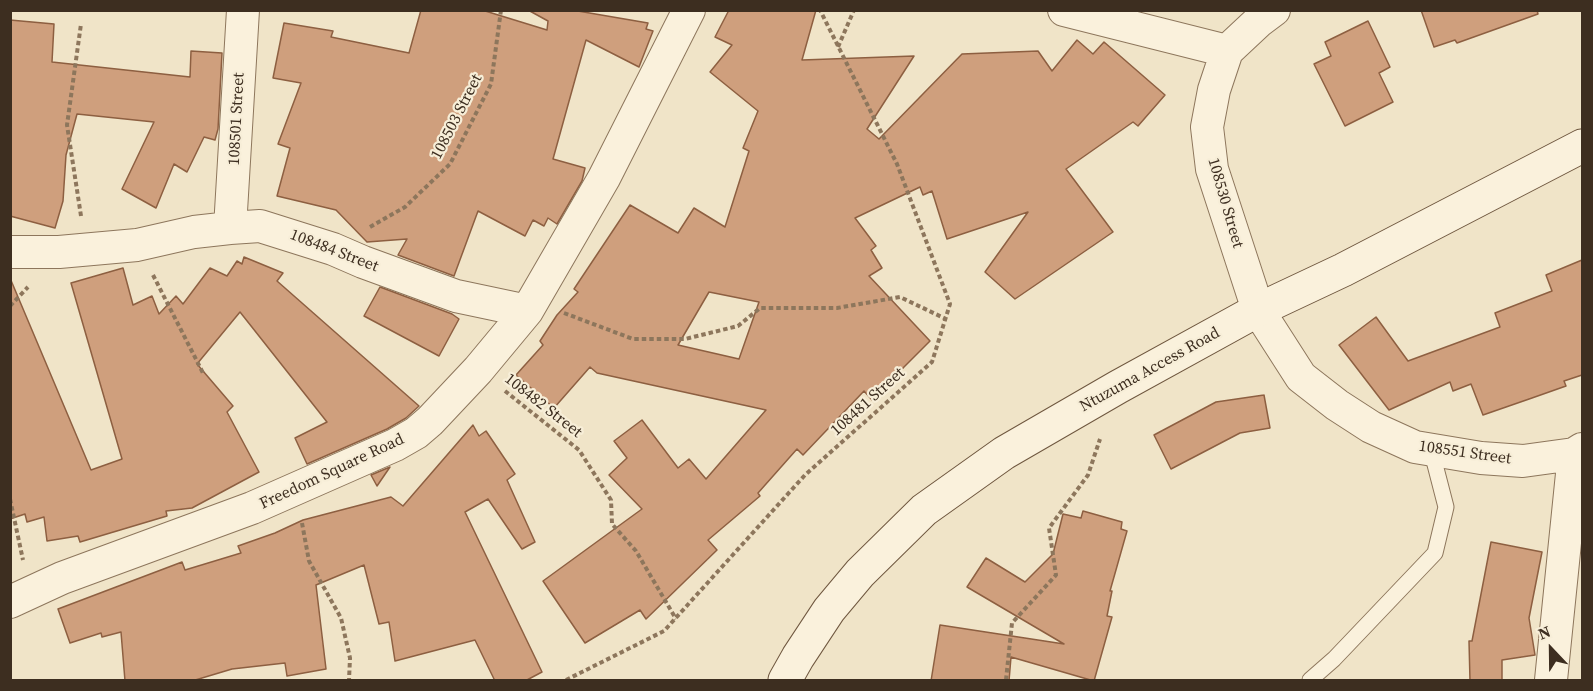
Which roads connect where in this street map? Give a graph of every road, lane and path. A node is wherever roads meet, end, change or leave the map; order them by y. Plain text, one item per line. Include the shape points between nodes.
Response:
1 (243, 10) edge
2 (501, 10) edge
3 (689, 10) edge
4 (820, 10) edge
5 (854, 10) edge
6 (1064, 10) edge
7 (1274, 10) edge
8 (81, 24) dead end
9 (838, 47) junction
10 (1227, 51) junction
11 (1582, 146) edge
12 (230, 228) junction
13 (137, 244) junction
14 (333, 249) junction
15 (10, 252) edge
16 (59, 252) junction
17 (1258, 310) junction
18 (527, 311) junction
19 (946, 319) junction
20 (478, 370) junction
21 (203, 373) dead end
22 (1118, 387) junction
23 (1431, 449) junction
24 (1578, 452) edge
25 (296, 489) junction
26 (10, 499) edge
27 (20, 597) edge
28 (676, 619) junction
29 (349, 681) edge
30 (566, 681) edge
31 (785, 681) edge
32 (1006, 681) edge
33 (1310, 681) edge
34 (1551, 681) edge

1 - 12 street, 108501 Street
2 - 14 path, 108503 Street via 491,84 450,164 405,207
3 - 18 street, Freedom Square Road via 604,178
4 - 9 path, 108481 Street
5 - 9 path
6 - 10 street
7 - 10 street, 108530 Street
8 - 16 path via 67,125 82,227
9 - 19 path, 108481 Street via 897,164 950,303
10 - 17 street, 108530 Street via 1207,127 1212,169
11 - 17 street, Ntuzuma Access Road
12 - 13 street, 108484 Street
12 - 14 street, 108484 Street via 260,226
13 - 16 street, 108484 Street
13 - 21 path
14 - 18 street, 108484 Street via 456,296
15 - 16 street, 108484 Street
17 - 22 street, Ntuzuma Access Road
17 - 23 street, 108551 Street via 1301,377 1371,427 1415,447
18 - 19 path via 564,313 633,339 685,339 738,326 760,308 837,308 900,297
18 - 20 street, Freedom Square Road
19 - 28 path, 108481 Street via 932,362 805,475
20 - 25 street, Freedom Square Road via 416,433
20 - 28 path, 108482 Street via 579,450 611,500 612,524 636,551
22 - 31 street, Ntuzuma Access Road via 1004,453 924,510 836,602
22 - 32 path via 1088,475 1049,528 1056,575 1012,624
23 - 24 street, 108551 Street via 1523,461
23 - 33 lane via 1446,507 1435,553
24 - 34 street
25 - 27 street, Freedom Square Road
25 - 29 path via 309,561 341,618 350,658
26 - 27 path
28 - 30 path, 108481 Street via 664,631

